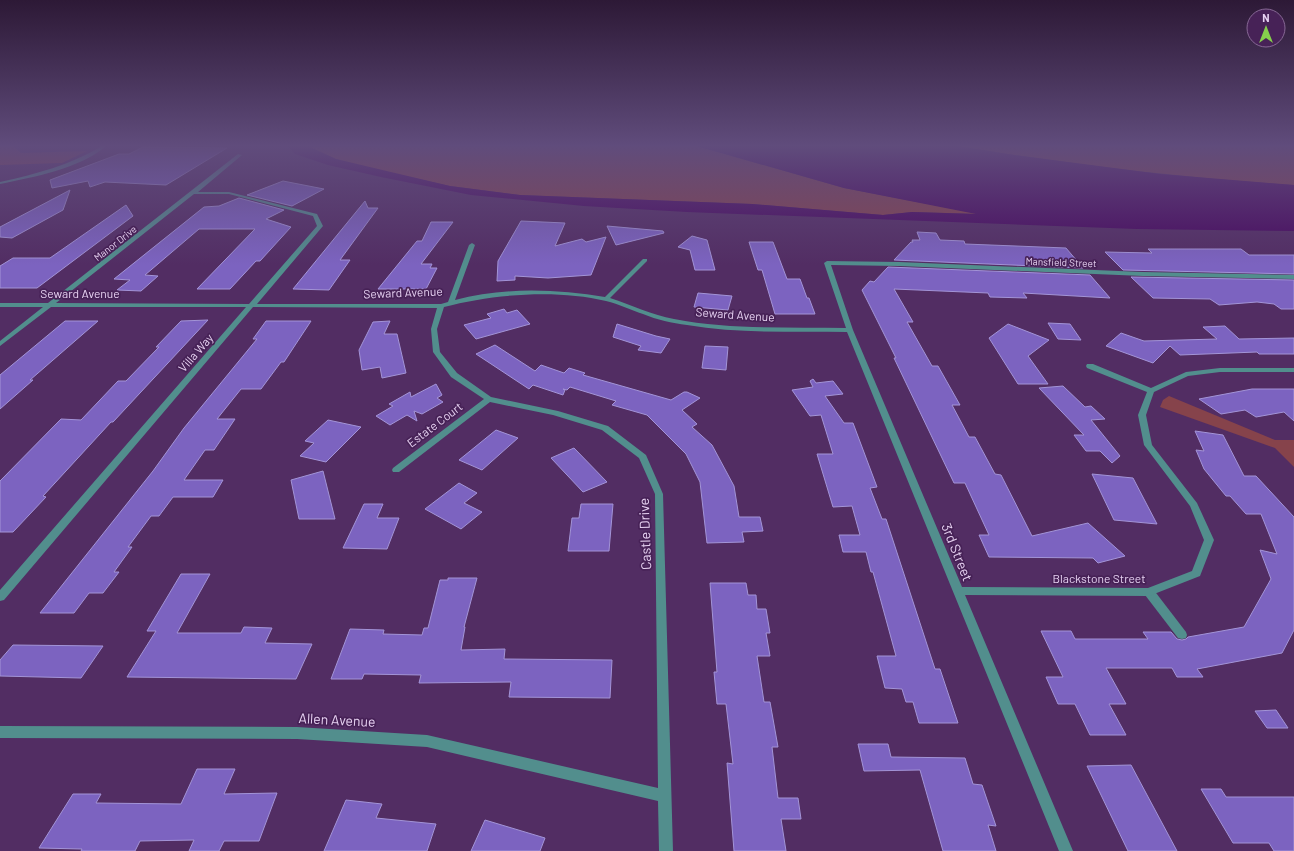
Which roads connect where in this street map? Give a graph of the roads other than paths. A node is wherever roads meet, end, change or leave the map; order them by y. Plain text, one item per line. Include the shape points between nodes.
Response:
1 (202, 186) edge
2 (193, 193) junction
3 (472, 245) dead end
4 (645, 260) dead end
5 (827, 263) joint
6 (1294, 277) edge
7 (606, 299) junction
8 (451, 302) junction
9 (0, 305) edge
10 (49, 305) junction
11 (251, 305) junction
12 (441, 306) junction
13 (850, 330) junction
14 (0, 344) edge
15 (1090, 366) dead end
16 (1294, 370) edge
17 (1151, 391) junction
18 (489, 399) junction
19 (396, 470) dead end
20 (958, 591) junction
21 (1149, 592) junction
22 (0, 597) edge
23 (1182, 635) dead end
24 (0, 732) edge
25 (665, 796) junction
26 (666, 851) edge
27 (1066, 851) edge

1 - 2 street, Manor Drive
2 - 10 street, Manor Drive
2 - 11 street, Villa Way via 229,193 315,215 320,226
3 - 8 street
4 - 7 street
5 - 6 street, Mansfield Street
5 - 13 street, 3rd Street
7 - 8 street, Seward Avenue via 565,293 522,293
7 - 13 street, Seward Avenue via 653,316 698,325 746,329
8 - 12 street, Seward Avenue
9 - 10 street, Seward Avenue
10 - 11 street, Seward Avenue
10 - 14 street, Manor Drive
11 - 12 street, Seward Avenue
11 - 22 street, Villa Way
12 - 18 street, Castle Drive via 434,329 436,352 454,375
13 - 20 street, 3rd Street
15 - 17 street
16 - 17 street via 1220,370 1186,374
17 - 21 street, Blackstone Street via 1142,415 1148,444 1194,505 1209,540 1196,573
18 - 19 street, Estate Court
18 - 25 street, Castle Drive via 555,413 605,428 643,457 659,494
20 - 21 street, Blackstone Street
20 - 27 street, 3rd Street
21 - 23 street
24 - 25 street, Allen Avenue via 297,732 427,741
25 - 26 street, Castle Drive

